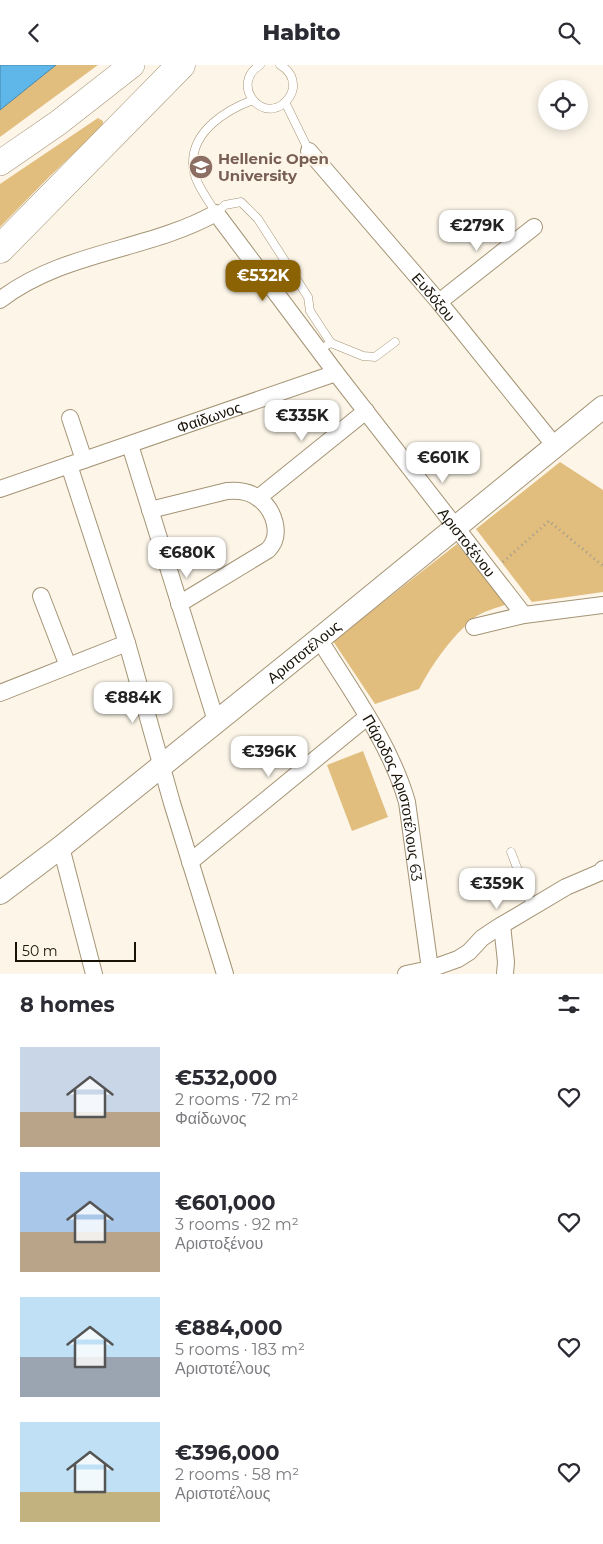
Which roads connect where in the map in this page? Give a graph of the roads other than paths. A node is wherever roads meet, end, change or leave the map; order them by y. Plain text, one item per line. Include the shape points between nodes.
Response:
1 (132, 65) edge
2 (181, 65) edge
3 (260, 65) edge
4 (280, 65) edge
5 (290, 68) edge
6 (253, 100) junction
7 (285, 102) junction
8 (309, 151) joint
9 (0, 163) edge
10 (216, 213) junction
11 (534, 227) dead end
12 (0, 249) edge
13 (0, 300) edge
14 (438, 302) junction
15 (395, 342) dead end
16 (324, 346) junction
17 (336, 373) junction
18 (603, 407) edge
19 (366, 411) junction
20 (70, 418) dead end
21 (130, 445) junction
22 (555, 445) junction
23 (76, 463) junction
24 (0, 489) edge
25 (258, 498) junction
26 (150, 510) junction
27 (456, 526) junction
28 (41, 596) dead end
29 (179, 604) junction
30 (603, 605) edge
31 (524, 615) junction
32 (474, 627) dead end
33 (319, 639) junction
34 (127, 643) junction
35 (68, 666) junction
36 (0, 693) edge
37 (367, 717) junction
38 (216, 721) junction
39 (162, 765) junction
40 (62, 847) junction
41 (512, 852) dead end
42 (190, 863) junction
43 (603, 869) edge
44 (0, 893) edge
45 (532, 907) junction
46 (502, 925) junction
47 (430, 969) junction
48 (94, 974) edge
49 (225, 974) edge
50 (406, 974) edge
51 (505, 974) edge

1 - 9 main road
2 - 12 highway
3 - 6 lane via 248,80 247,87
4 - 5 lane
5 - 7 lane via 292,90
6 - 7 lane via 258,105 272,108
6 - 10 lane via 215,121 206,129 195,150 193,165 199,184
7 - 8 lane
8 - 14 street, Ευδόξου
10 - 13 street via 185,228 41,275
10 - 16 street
10 - 16 lane via 225,205 241,202 258,219 308,297
11 - 14 street
14 - 22 street, Ευδόξου
15 - 16 lane via 376,357
16 - 17 street
17 - 19 street, Αριστοξένου
17 - 21 street, Φαίδωνος
18 - 22 main road, Αριστοτέλους
19 - 25 street
19 - 27 street, Αριστοξένου
20 - 23 street
21 - 23 street, Φαίδωνος
21 - 26 street
22 - 27 main road, Αριστοτέλους
23 - 24 street, Φαίδωνος
23 - 34 street
25 - 26 street via 234,491
25 - 29 street via 275,523 276,537 272,546
26 - 29 street
27 - 31 street, Αριστοξένου
27 - 33 main road, Αριστοτέλους
28 - 35 street
29 - 38 street
30 - 31 street
31 - 32 street
33 - 37 street, Πάροδος Αριστοτέλους 63
33 - 38 main road, Αριστοτέλους
34 - 35 street
34 - 39 street
35 - 36 street
37 - 42 street
37 - 47 street, Πάροδος Αριστοτέλους 63 via 387,751 407,802
38 - 39 main road, Αριστοτέλους
39 - 40 main road, Αριστοτέλους
39 - 42 street
40 - 44 main road, Αριστοτέλους
40 - 48 street
41 - 45 lane
42 - 49 street
43 - 45 street
45 - 46 street
46 - 47 street via 463,956
46 - 51 street
47 - 50 street

